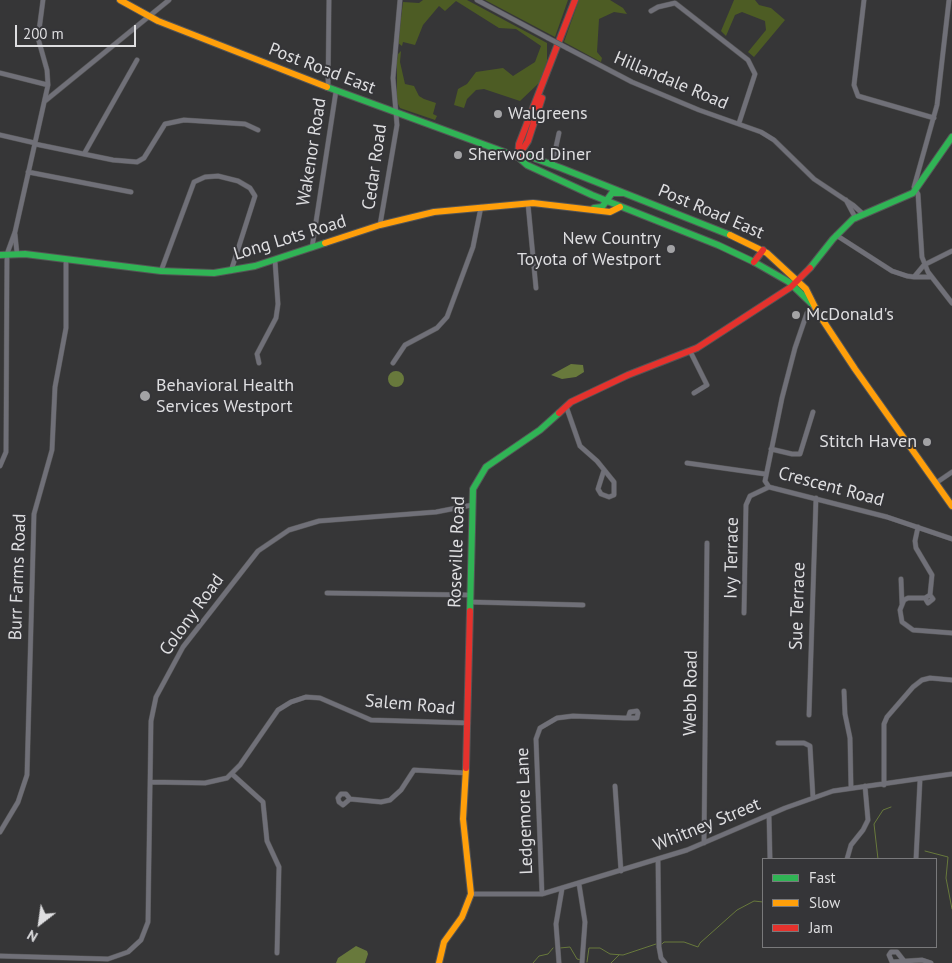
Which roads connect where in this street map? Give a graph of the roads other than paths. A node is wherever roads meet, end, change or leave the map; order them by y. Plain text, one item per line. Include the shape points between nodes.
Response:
1 (43, 0) edge
2 (120, 0) edge
3 (169, 0) edge
4 (329, 0) edge
5 (400, 0) edge
6 (477, 0) edge
7 (575, 0) edge
8 (864, 0) edge
9 (949, 0) edge
10 (676, 2) edge
11 (651, 11) dead end
12 (148, 16) junction
13 (136, 60) dead end
14 (0, 73) edge
15 (546, 80) junction
16 (48, 85) junction
17 (328, 88) junction
18 (336, 91) junction
19 (45, 101) junction
20 (396, 113) junction
21 (934, 118) junction
22 (739, 123) junction
23 (258, 130) dead end
24 (559, 133) dead end
25 (0, 136) edge
26 (952, 137) edge
27 (528, 141) junction
28 (35, 144) junction
29 (84, 154) junction
30 (518, 156) junction
31 (550, 165) junction
32 (28, 172) junction
33 (916, 190) junction
34 (131, 192) dead end
35 (623, 193) junction
36 (845, 199) junction
37 (606, 201) junction
38 (528, 204) junction
39 (481, 206) junction
40 (620, 207) junction
41 (586, 208) junction
42 (863, 214) junction
43 (856, 217) junction
44 (380, 224) junction
45 (15, 232) junction
46 (836, 235) junction
47 (312, 248) junction
48 (763, 250) junction
49 (952, 251) edge
50 (17, 254) junction
51 (3, 255) edge
52 (66, 260) junction
53 (275, 261) junction
54 (754, 262) junction
55 (924, 265) junction
56 (161, 271) junction
57 (231, 271) junction
58 (914, 277) junction
59 (931, 277) junction
60 (797, 283) junction
61 (536, 288) dead end
62 (952, 302) edge
63 (814, 306) junction
64 (690, 351) junction
65 (393, 363) dead end
66 (259, 364) dead end
67 (694, 393) dead end
68 (566, 406) junction
69 (813, 412) dead end
70 (770, 449) junction
71 (687, 463) dead end
72 (0, 466) edge
73 (604, 470) junction
74 (952, 472) edge
75 (765, 474) junction
76 (936, 483) junction
77 (769, 487) junction
78 (816, 498) junction
79 (472, 505) junction
80 (952, 506) edge
81 (918, 527) junction
82 (952, 539) edge
83 (707, 543) dead end
84 (901, 579) dead end
85 (327, 593) dead end
86 (902, 593) junction
87 (908, 598) junction
88 (470, 599) junction
89 (902, 604) junction
90 (583, 605) dead end
91 (744, 613) dead end
92 (952, 633) edge
93 (952, 680) edge
94 (844, 691) dead end
95 (809, 715) dead end
96 (628, 718) dead end
97 (468, 723) junction
98 (778, 742) dead end
99 (466, 773) junction
100 (232, 774) junction
101 (952, 774) edge
102 (920, 780) junction
103 (151, 782) junction
104 (884, 785) junction
105 (615, 786) dead end
106 (865, 786) junction
107 (851, 787) junction
108 (813, 798) junction
109 (350, 799) dead end
110 (769, 815) junction
111 (0, 832) edge
112 (704, 843) junction
113 (770, 858) edge
114 (847, 858) edge
115 (916, 858) edge
116 (658, 860) junction
117 (621, 871) junction
118 (579, 884) junction
119 (562, 889) junction
120 (471, 894) junction
121 (542, 894) junction
122 (278, 953) dead end
123 (0, 956) edge
124 (76, 961) edge
125 (904, 961) dead end
126 (439, 963) edge
127 (559, 963) edge
128 (582, 963) edge
129 (664, 963) edge
130 (931, 963) edge

1 - 16 street via 38,38
2 - 12 main road, Post Road East
3 - 12 street
4 - 17 street
5 - 20 street, Cedar Road via 394,54
6 - 22 street, Hillandale Road, bridge via 632,82
7 - 15 main road
8 - 21 street via 854,85 858,96
9 - 21 street
10 - 11 street
10 - 22 street via 730,44 752,66 755,74
12 - 17 main road, Post Road East
12 - 19 street
13 - 29 street
14 - 16 street
15 - 27 main road
15 - 30 main road
16 - 19 street
17 - 18 main road, Post Road East
18 - 20 main road, Post Road East
18 - 47 street, Wakenor Road
19 - 28 street
20 - 30 main road, Post Road East
20 - 44 street, Cedar Road via 397,125
21 - 33 street via 914,187
22 - 36 street, Hillandale Road via 770,137 814,179
23 - 29 street via 245,124 181,121 166,124 144,158 137,162
24 - 31 street
25 - 28 street
26 - 33 main road
27 - 30 main road
27 - 31 main road via 532,153
28 - 29 street
28 - 32 street
30 - 31 main road, Post Road East via 531,157
30 - 37 main road, Post Road East via 527,166
31 - 35 main road, Post Road East
32 - 34 street
32 - 45 street
33 - 42 main road, Roseville Road via 906,198
33 - 55 street
35 - 37 main road, Long Lots Road via 612,193
35 - 48 main road, Post Road East
36 - 42 street, Hillandale Road
36 - 43 street, Hillandale Road
37 - 40 main road, Post Road East
37 - 41 main road, Long Lots Road via 600,207
38 - 39 main road, Long Lots Road
38 - 41 main road, Long Lots Road
38 - 61 street
39 - 44 main road, Long Lots Road
39 - 65 street via 473,247 446,318 437,328 406,345
40 - 41 main road, Long Lots Road via 610,212
40 - 54 main road, Post Road East
42 - 43 main road, Roseville Road
43 - 46 main road, Roseville Road
44 - 47 main road, Long Lots Road
45 - 50 street
45 - 51 street
46 - 58 street via 892,271
46 - 60 main road, Roseville Road
47 - 53 main road, Long Lots Road
48 - 54 main road
48 - 60 main road, Post Road East via 778,260
49 - 55 street
50 - 51 main road, Long Lots Road
50 - 52 main road, Long Lots Road
51 - 72 street via 6,446
52 - 56 main road, Long Lots Road
52 - 111 street, Burr Farms Road via 66,328 55,387 52,450 34,514 27,775 18,802
53 - 57 main road, Long Lots Road
53 - 66 street via 276,318 257,354
54 - 60 main road, Post Road East
55 - 58 street
55 - 59 street
56 - 57 main road, Long Lots Road via 198,274
56 - 57 street via 194,182 218,176 238,180 255,196
58 - 59 street
59 - 62 street
60 - 63 main road, Post Road East via 810,294
60 - 64 main road, Roseville Road
63 - 70 street, Crescent Road via 808,311 795,348
63 - 76 main road, Post Road East
64 - 67 street via 707,385
64 - 68 main road, Roseville Road via 622,377
68 - 73 street via 580,446
68 - 79 main road, Roseville Road via 540,430 483,470 474,485
69 - 70 street via 800,454
70 - 75 street, Crescent Road
71 - 75 street
73 - 73 street via 614,482 614,495 609,498 598,489
74 - 76 street
75 - 77 street, Crescent Road
76 - 80 main road, Post Road East
77 - 78 street, Crescent Road
77 - 91 street, Ivy Terrace via 750,496 746,505
78 - 81 street, Crescent Road
78 - 95 street, Sue Terrace
79 - 88 main road, Roseville Road
79 - 103 street, Colony Road via 436,512 319,521 289,530 258,551 183,647 158,690 152,721
81 - 82 street, Crescent Road
81 - 87 street via 915,541 918,553 932,575 928,597
83 - 112 street, Webb Road
84 - 86 street
85 - 88 street
86 - 87 street
86 - 89 street
87 - 89 street
88 - 90 street
88 - 97 main road, Roseville Road
89 - 92 street via 901,620 908,628
93 - 104 street via 922,680 887,717 884,724
94 - 107 street via 850,738
96 - 121 street, Ledgemore Lane via 572,716 557,718 540,728 536,739
97 - 99 main road, Roseville Road
97 - 100 street, Salem Road via 371,720 320,698 306,697 278,710
98 - 108 street via 810,746
99 - 109 street via 414,770 390,800
99 - 120 main road, Roseville Road via 464,827
100 - 103 street via 210,783
100 - 122 street via 263,802 267,841 279,866
101 - 102 street, Whitney Street
102 - 104 street, Whitney Street
102 - 115 street
103 - 124 street, Colony Road via 148,922 144,936 121,956
104 - 106 street, Whitney Street
105 - 117 street
106 - 107 street, Whitney Street
106 - 114 street via 868,820
107 - 108 street, Whitney Street
108 - 110 street, Whitney Street
110 - 112 street, Whitney Street
110 - 113 street
112 - 116 street, Whitney Street
116 - 117 street, Whitney Street
116 - 129 street via 659,947
117 - 118 street, Whitney Street
118 - 119 street, Whitney Street
118 - 128 street via 585,922
119 - 121 street, Whitney Street
119 - 127 street via 556,924
120 - 121 street, Whitney Street
120 - 126 main road, Roseville Road via 462,917 444,942
123 - 124 street, Colony Road
125 - 130 street

